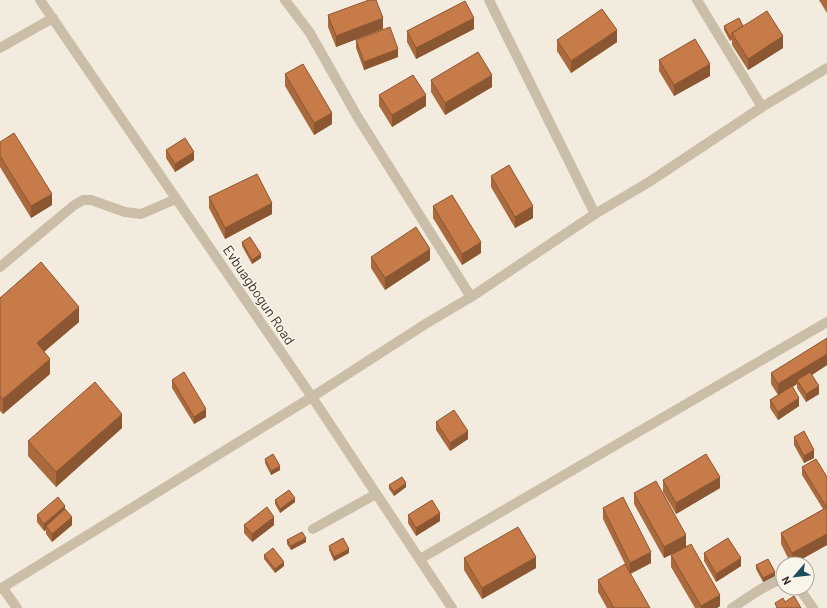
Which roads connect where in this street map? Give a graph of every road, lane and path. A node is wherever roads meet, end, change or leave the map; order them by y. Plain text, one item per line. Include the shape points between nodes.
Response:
1 (40, 0) edge
2 (285, 0) edge
3 (489, 0) edge
4 (697, 0) edge
5 (53, 18) junction
6 (0, 48) edge
7 (827, 68) edge
8 (762, 107) junction
9 (176, 199) junction
10 (595, 214) junction
11 (0, 267) edge
12 (471, 297) junction
13 (827, 322) edge
14 (312, 397) junction
15 (376, 494) junction
16 (313, 529) dead end
17 (420, 560) junction
18 (775, 582) edge
19 (1, 588) edge
20 (805, 596) edge
21 (17, 608) edge
22 (452, 608) edge
23 (732, 608) edge
24 (813, 608) edge

1 - 5 street, Evbuagbogun Road
2 - 12 street via 310,33 357,116
3 - 10 street
4 - 8 street
5 - 6 street
5 - 9 street, Evbuagbogun Road
7 - 8 street
8 - 10 street via 649,182
9 - 11 street via 141,214 83,200
9 - 14 street, Evbuagbogun Road
10 - 12 street
12 - 14 street
13 - 17 street
14 - 15 street, Evbuagbogun Road
14 - 19 street
15 - 16 street
15 - 17 street, Evbuagbogun Road
17 - 22 street, Evbuagbogun Road
18 - 23 street
19 - 21 street
20 - 24 street

